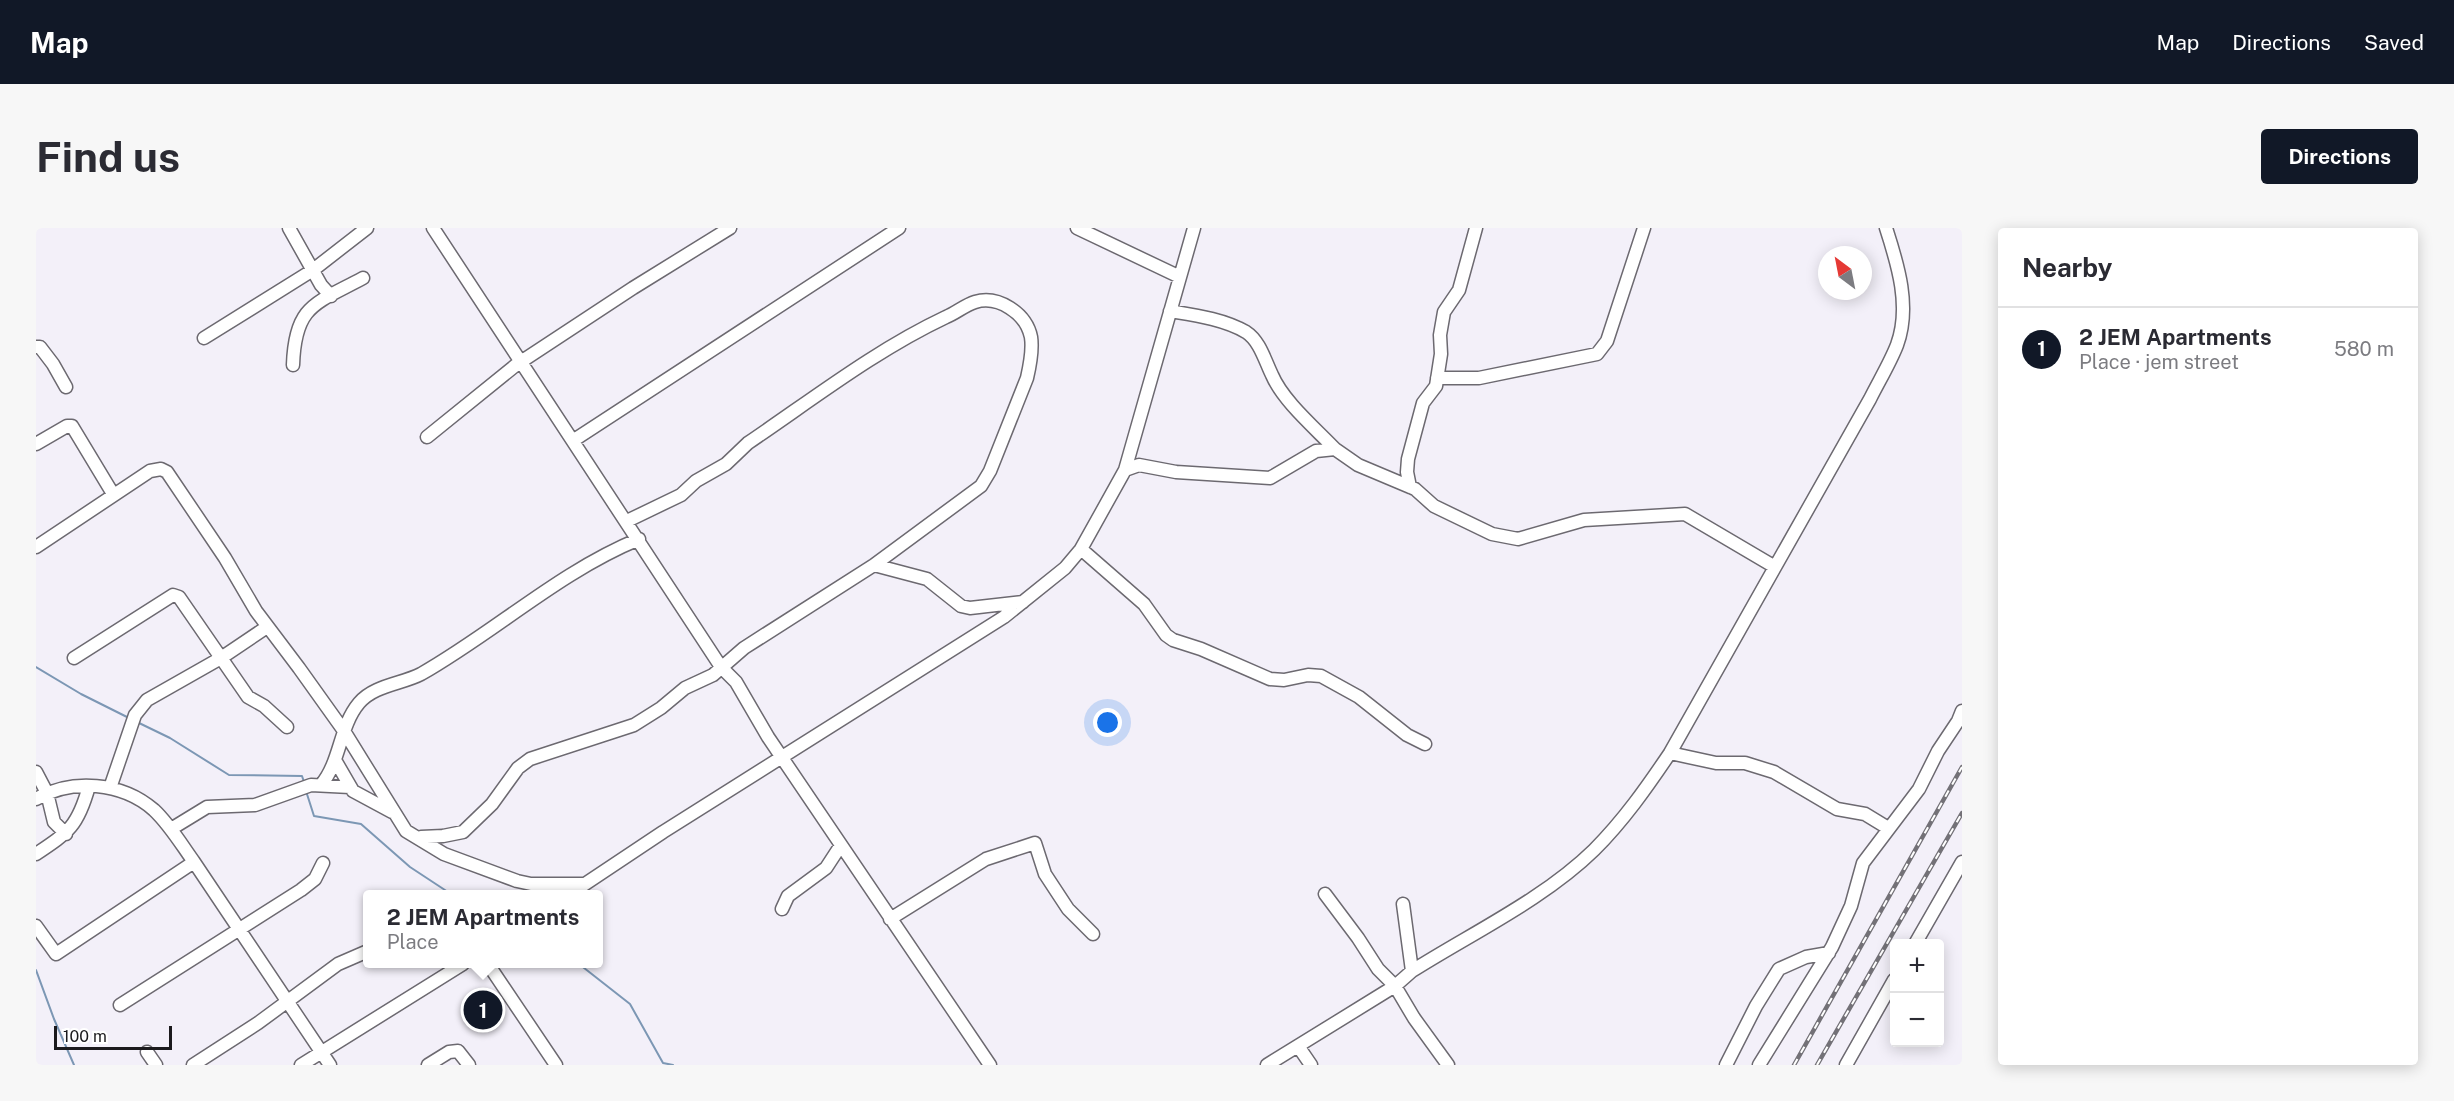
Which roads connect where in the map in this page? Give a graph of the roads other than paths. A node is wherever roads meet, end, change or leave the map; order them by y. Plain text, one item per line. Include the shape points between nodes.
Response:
1 (289, 228) edge
2 (367, 228) edge
3 (433, 228) edge
4 (730, 228) edge
5 (899, 228) edge
6 (1077, 228) edge
7 (1194, 228) edge
8 (1476, 228) edge
9 (1644, 228) edge
10 (1886, 228) edge
11 (313, 270) junction
12 (1180, 277) junction
13 (363, 278) dead end
14 (331, 296) junction
15 (1170, 311) junction
16 (204, 338) dead end
17 (36, 347) edge
18 (522, 362) junction
19 (293, 365) dead end
20 (1437, 378) junction
21 (66, 387) dead end
22 (427, 437) dead end
23 (574, 440) junction
24 (36, 444) edge
25 (1335, 450) junction
26 (1125, 470) junction
27 (1410, 487) junction
28 (113, 494) junction
29 (627, 521) junction
30 (639, 539) junction
31 (36, 547) edge
32 (1081, 549) junction
33 (874, 565) junction
34 (1775, 567) junction
35 (1025, 602) junction
36 (267, 627) junction
37 (74, 658) dead end
38 (220, 658) junction
39 (721, 667) junction
40 (1962, 711) edge
41 (287, 727) dead end
42 (344, 731) junction
43 (1425, 744) dead end
44 (1670, 753) junction
45 (783, 758) junction
46 (335, 760) junction
47 (36, 772) edge
48 (321, 785) junction
49 (88, 786) junction
50 (110, 788) junction
51 (350, 788) junction
52 (41, 796) edge
53 (394, 813) junction
54 (1888, 828) junction
55 (171, 829) junction
56 (66, 834) junction
57 (421, 837) junction
58 (841, 845) junction
59 (36, 854) edge
60 (194, 862) junction
61 (1962, 862) edge
62 (323, 863) dead end
63 (517, 881) junction
64 (586, 884) junction
65 (518, 890) edge
66 (576, 890) edge
67 (1325, 894) dead end
68 (1403, 904) dead end
69 (782, 909) dead end
70 (890, 919) junction
71 (36, 926) edge
72 (239, 928) junction
73 (1093, 934) dead end
74 (1918, 939) edge
75 (363, 953) edge
76 (1828, 953) junction
77 (455, 968) edge
78 (491, 968) edge
79 (1412, 971) junction
80 (1395, 986) junction
81 (1890, 987) edge
82 (286, 1002) junction
83 (120, 1005) dead end
84 (1298, 1046) junction
85 (322, 1051) junction
86 (147, 1052) dead end
87 (156, 1065) edge
88 (193, 1065) edge
89 (301, 1065) edge
90 (330, 1065) edge
91 (428, 1065) edge
92 (469, 1065) edge
93 (556, 1065) edge
94 (990, 1065) edge
95 (1267, 1065) edge
96 (1311, 1065) edge
97 (1448, 1065) edge
98 (1726, 1065) edge
99 (1759, 1065) edge
100 (1846, 1065) edge

1 - 11 street
2 - 11 street
3 - 18 street
4 - 18 street
5 - 23 street
6 - 12 street
7 - 12 street
8 - 20 street via 1459,290 1444,312
9 - 20 street via 1606,341 1597,354 1479,378
10 - 34 street via 1902,291 1904,313 1897,344
11 - 14 street
11 - 16 street
12 - 15 street
13 - 14 street
14 - 19 street via 303,316 294,343
15 - 25 street via 1247,333 1258,345 1283,394
15 - 26 street
17 - 21 street via 45,352
18 - 22 street
18 - 23 street
20 - 27 street via 1422,407 1408,459
23 - 29 street
24 - 28 street via 72,426
25 - 26 street via 1319,450 1270,478 1176,472 1139,465
25 - 27 street via 1358,465
26 - 32 street
27 - 34 street via 1434,506 1485,532 1518,539 1584,520 1684,514
28 - 31 street
28 - 36 street via 150,471 167,472
29 - 30 street
29 - 33 street via 681,495 696,481 726,464 748,443 910,334 975,302 995,300 1008,306 1031,336 1031,362 990,471 981,486
30 - 39 street
30 - 42 street via 602,556 530,600 438,664 367,696
32 - 35 street
32 - 43 street via 1144,604 1173,640 1270,679 1321,676 1359,697 1407,735
33 - 35 street via 927,579 961,606
33 - 39 street via 744,648
34 - 44 street
35 - 45 street
36 - 38 street
36 - 42 street
37 - 38 street via 173,595
38 - 41 street via 248,697
38 - 50 street via 140,706
39 - 45 street via 742,691
39 - 57 street via 624,730 530,759 463,832
40 - 54 street via 1919,789
42 - 46 street
42 - 53 street
44 - 54 street via 1716,763 1745,763 1774,772 1836,809 1865,814
44 - 79 street via 1637,802 1593,852 1531,899
45 - 58 street
45 - 64 street
46 - 48 street
46 - 51 street
47 - 52 street
48 - 51 street
48 - 55 street via 255,805 207,807
49 - 50 street
49 - 52 street via 68,787
49 - 56 street via 83,807
50 - 55 street via 142,801
51 - 53 street
52 - 56 street via 54,822
53 - 57 street via 406,831
54 - 76 street via 1863,863 1851,906
55 - 60 street
56 - 59 street
57 - 63 street via 444,854
58 - 69 street via 826,868 788,896
58 - 70 street
60 - 71 street via 56,954
60 - 72 street
61 - 74 street
62 - 72 street via 315,879
63 - 64 street
63 - 65 street
64 - 66 street
67 - 80 street via 1378,969
68 - 79 street
70 - 73 street via 986,859 1035,843 1045,874 1068,909
70 - 94 street
72 - 82 street
72 - 83 street
75 - 82 street via 338,964
76 - 98 street via 1806,957 1779,969
76 - 99 street
77 - 85 street
78 - 93 street
79 - 80 street
80 - 84 street
80 - 97 street
81 - 100 street
82 - 85 street
82 - 88 street
84 - 95 street
84 - 96 street
85 - 89 street
85 - 90 street
86 - 87 street
91 - 92 street via 458,1051

